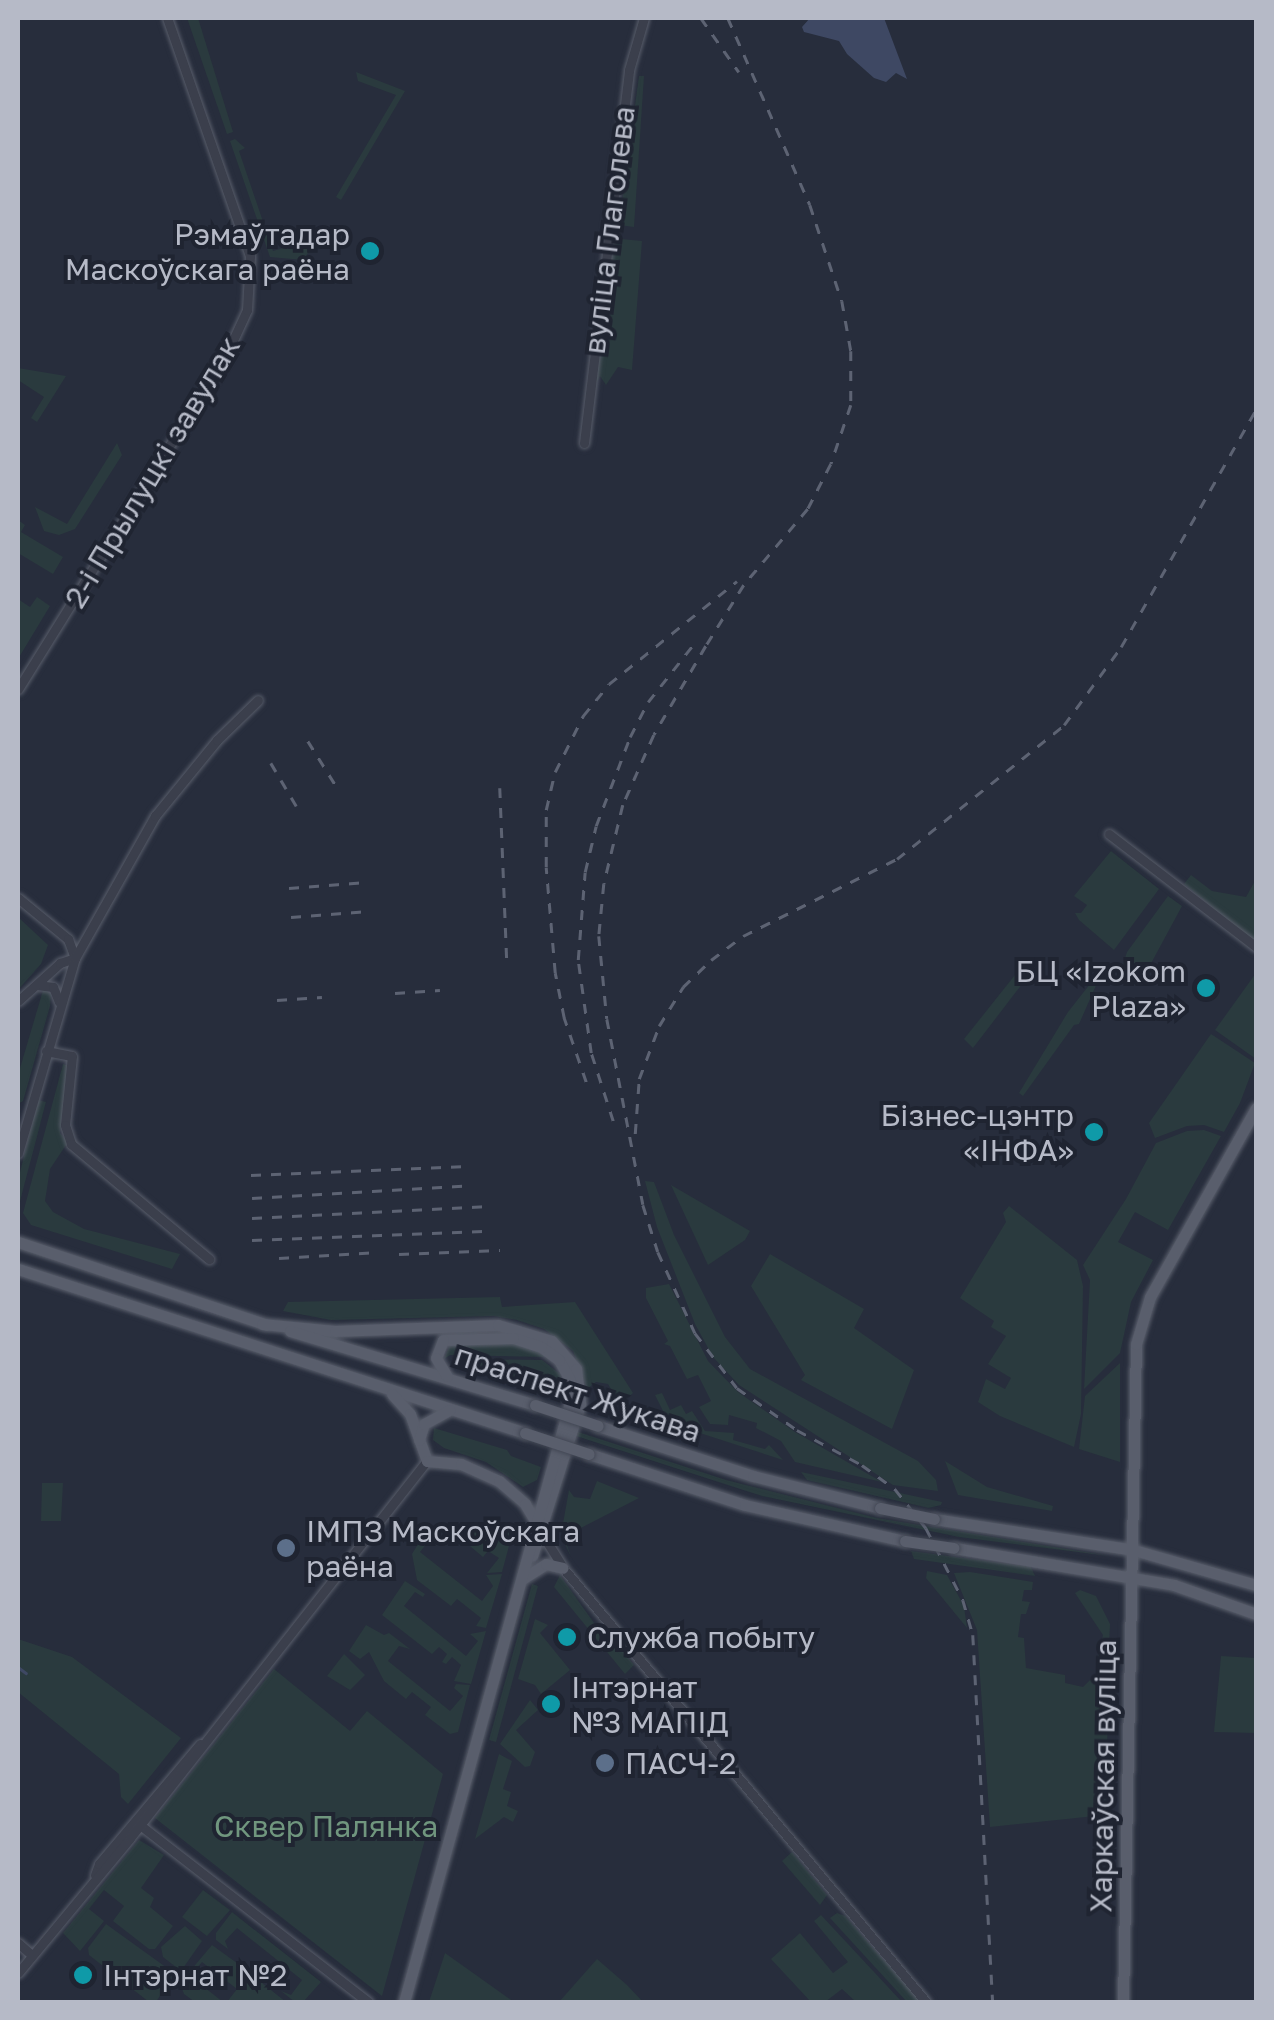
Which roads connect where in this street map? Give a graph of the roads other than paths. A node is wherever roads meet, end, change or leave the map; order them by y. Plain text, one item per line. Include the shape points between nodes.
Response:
1 (167, 18) edge
2 (644, 18) edge
3 (584, 443) dead end
4 (18, 690) edge
5 (258, 700) dead end
6 (1109, 834) dead end
7 (18, 898) edge
8 (1256, 948) edge
9 (75, 958) junction
10 (30, 989) junction
11 (18, 1001) edge
12 (59, 1010) junction
13 (46, 1051) junction
14 (1256, 1094) edge
15 (1256, 1108) edge
16 (1242, 1130) junction
17 (18, 1152) edge
18 (18, 1242) edge
19 (210, 1258) dead end
20 (18, 1269) edge
21 (262, 1324) junction
22 (448, 1376) junction
23 (385, 1388) junction
24 (452, 1409) junction
25 (420, 1440) junction
26 (426, 1461) junction
27 (541, 1498) junction
28 (525, 1504) junction
29 (875, 1507) junction
30 (549, 1512) junction
31 (535, 1520) junction
32 (863, 1531) junction
33 (542, 1534) junction
34 (1134, 1550) junction
35 (562, 1568) junction
36 (1133, 1576) junction
37 (522, 1578) junction
38 (1256, 1584) edge
39 (1256, 1614) edge
40 (202, 1742) junction
41 (140, 1825) junction
42 (95, 1876) junction
43 (18, 1943) edge
44 (32, 1955) junction
45 (18, 1973) edge
46 (368, 2002) edge
47 (404, 2002) edge
48 (926, 2002) edge
49 (1123, 2002) edge

1 - 4 street, 2-і Прылуцкі завулак via 250,256 247,310
2 - 3 street, вуліца Глаголева via 629,70
5 - 9 street via 155,816
6 - 8 street
7 - 9 street via 68,939
9 - 10 street
9 - 12 street
10 - 11 street
10 - 12 street via 43,982 52,987
12 - 13 street
13 - 17 street
13 - 19 street via 72,1056 65,1125 71,1144
14 - 16 main road
15 - 16 main road
16 - 34 main road, Харкаўская вуліца via 1140,1323
18 - 21 main road, праспект Жукава
20 - 23 main road, праспект Жукава
21 - 22 main road, праспект Жукава
21 - 30 main road via 334,1331 498,1325 552,1341 576,1369 582,1388
22 - 27 main road via 436,1352 449,1338 513,1338 559,1360 571,1399
22 - 29 main road, праспект Жукава, bridge via 753,1476
23 - 24 main road, праспект Жукава
23 - 25 main road via 407,1408
24 - 25 main road via 429,1419
24 - 32 main road, праспект Жукава, bridge via 745,1506
25 - 26 main road
26 - 28 main road via 488,1474
26 - 40 street
27 - 28 main road
27 - 31 main road
28 - 31 main road
29 - 32 main road
29 - 34 main road, праспект Жукава, bridge
30 - 31 main road
30 - 33 main road
31 - 33 main road
31 - 37 main road
32 - 36 main road, праспект Жукава, bridge
33 - 35 street
33 - 37 main road
34 - 36 main road, Харкаўская вуліца
34 - 38 main road, праспект Жукава
35 - 37 main road via 546,1564
35 - 48 street
36 - 39 main road, праспект Жукава
36 - 49 main road, Харкаўская вуліца
37 - 47 main road
40 - 41 street
40 - 42 street
41 - 42 street
41 - 46 street
42 - 44 street
43 - 44 street
44 - 45 street

